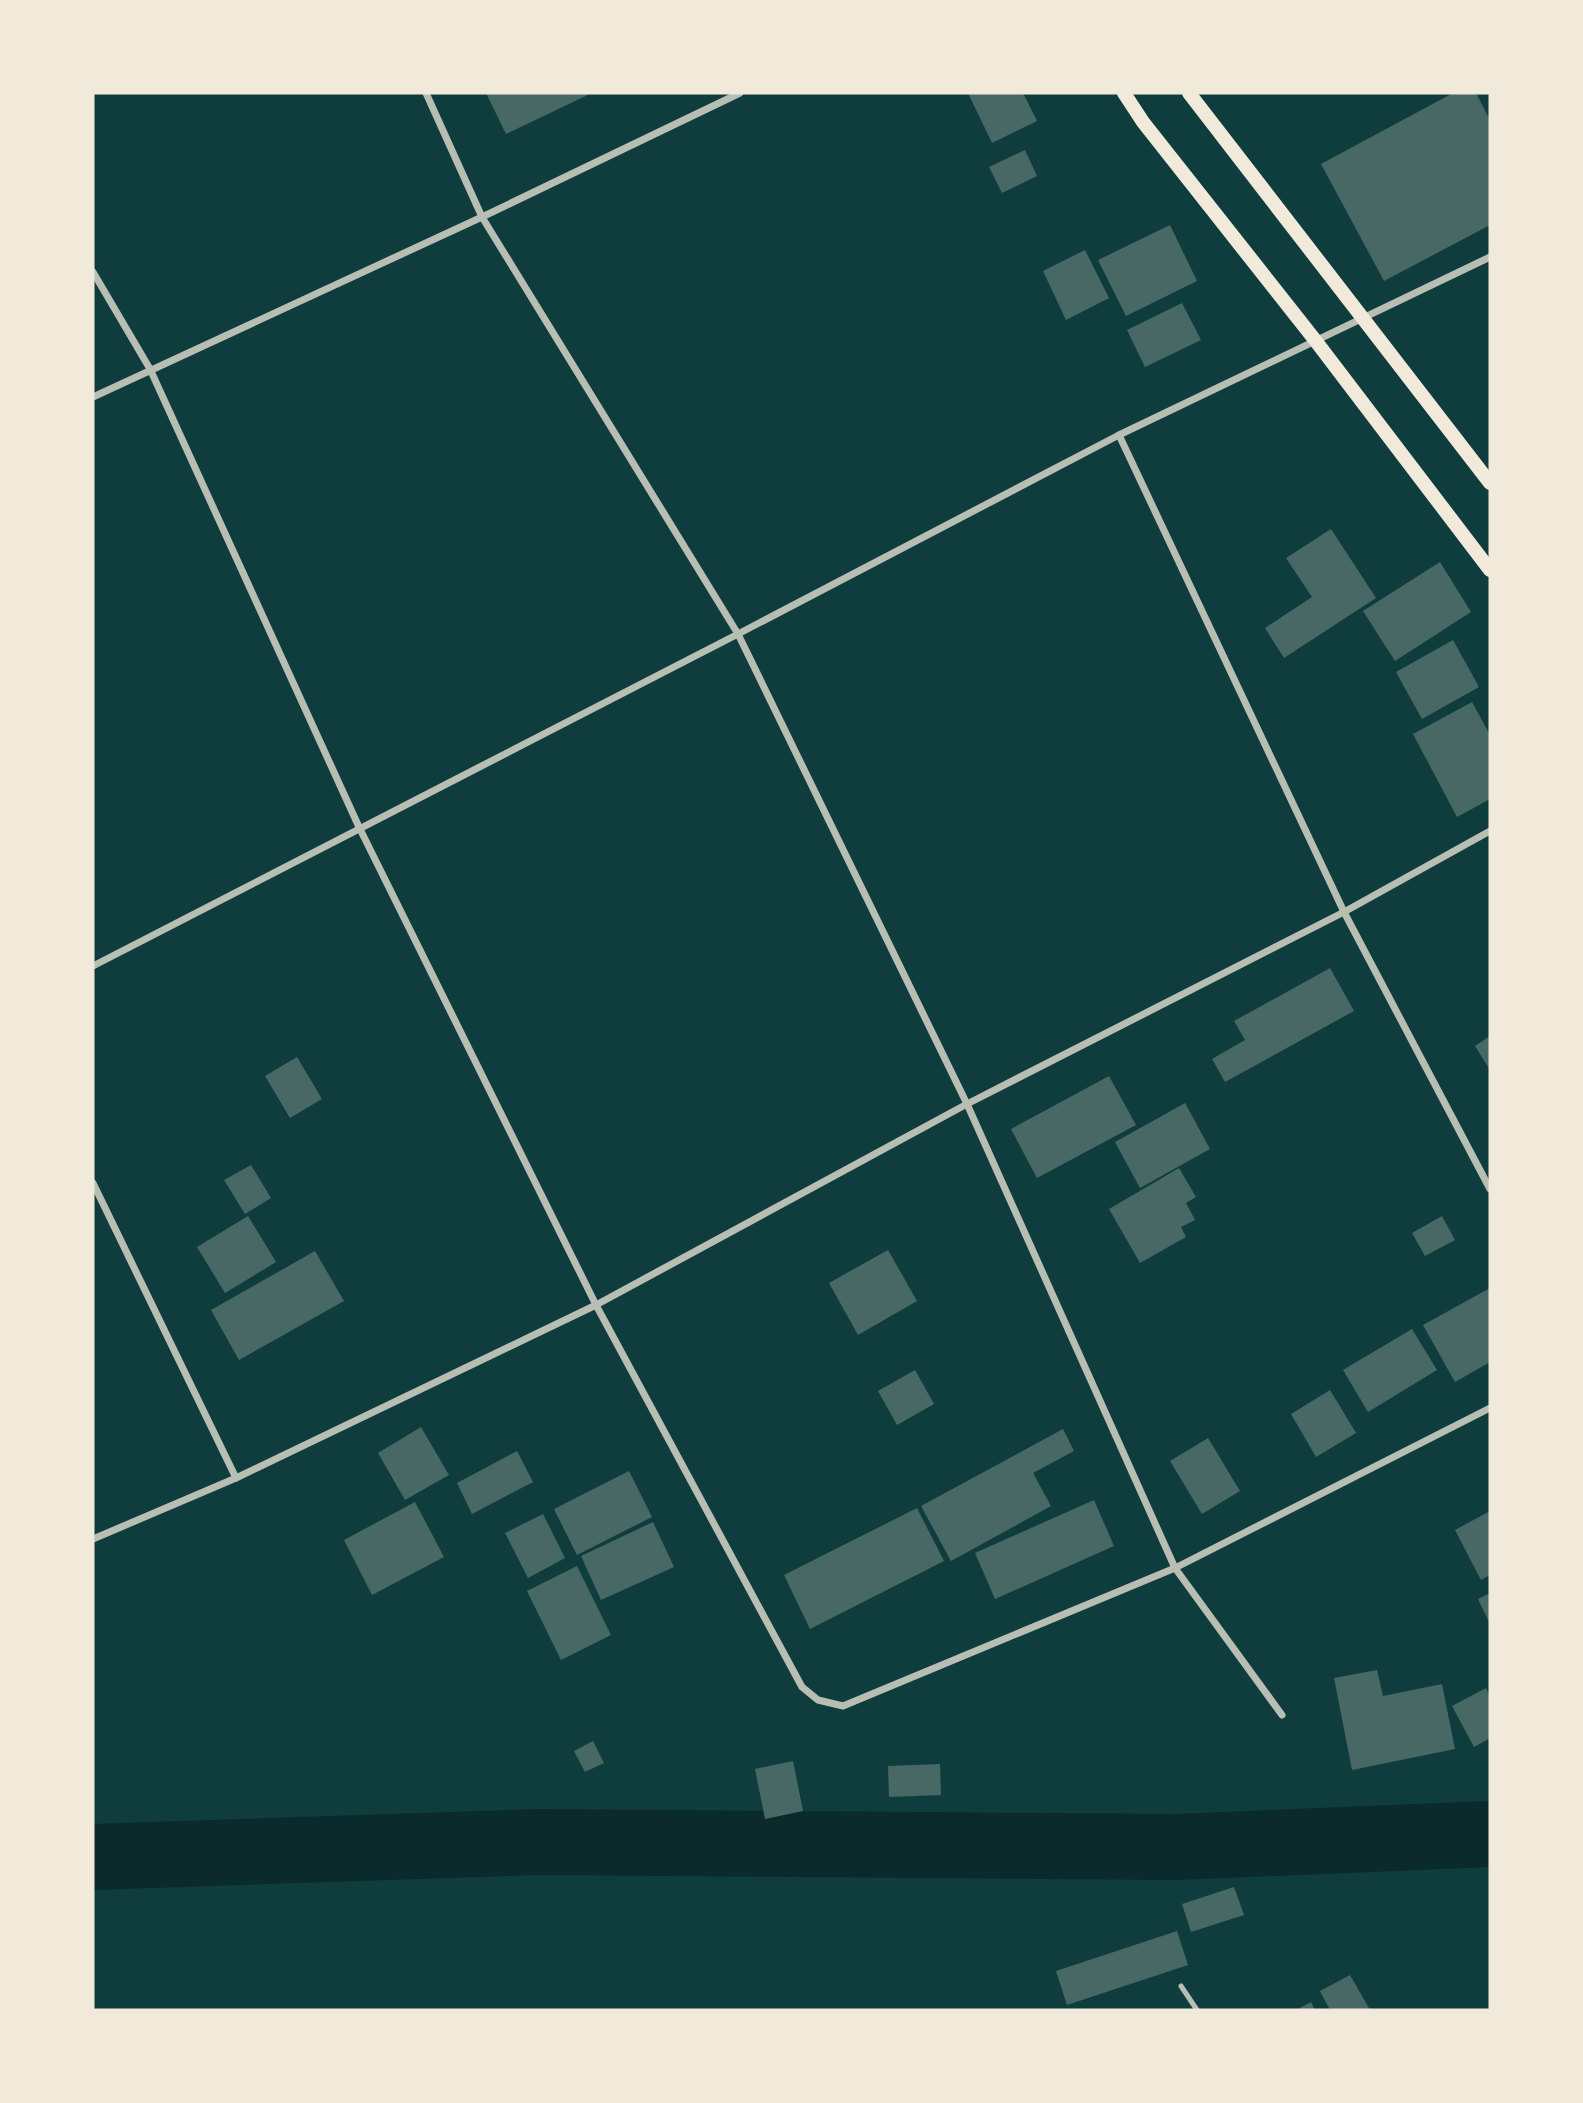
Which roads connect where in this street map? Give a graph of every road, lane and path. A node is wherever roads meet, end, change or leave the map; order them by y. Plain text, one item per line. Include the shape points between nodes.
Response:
1 (426, 93) edge
2 (740, 93) edge
3 (1124, 93) edge
4 (1189, 93) edge
5 (482, 217) junction
6 (1490, 257) edge
7 (93, 272) edge
8 (1365, 318) junction
9 (1315, 340) junction
10 (150, 369) junction
11 (93, 397) edge
12 (1119, 435) junction
13 (1490, 483) edge
14 (1490, 570) edge
15 (738, 634) junction
16 (359, 827) junction
17 (1490, 831) edge
18 (1344, 912) junction
19 (93, 966) edge
20 (967, 1104) junction
21 (93, 1183) edge
22 (1490, 1189) edge
23 (596, 1304) junction
24 (1490, 1408) edge
25 (236, 1478) junction
26 (93, 1539) edge
27 (1175, 1568) junction
28 (1282, 1715) dead end
29 (1181, 1986) dead end
30 (1197, 2010) edge

1 - 5 street
2 - 5 street
3 - 9 main road
4 - 8 main road
5 - 10 street
5 - 15 street
6 - 8 street
7 - 10 street
8 - 9 street
8 - 13 main road
9 - 12 street
9 - 14 main road
10 - 11 street
10 - 16 street
12 - 15 street
12 - 18 street
15 - 16 street
15 - 20 street
16 - 19 street
16 - 23 street
17 - 18 street
18 - 20 street
18 - 22 street
20 - 23 street
20 - 27 street
21 - 25 street
23 - 25 street
23 - 27 street via 802,1687 818,1700 843,1706
24 - 27 street
25 - 26 street
27 - 28 street
29 - 30 lane

